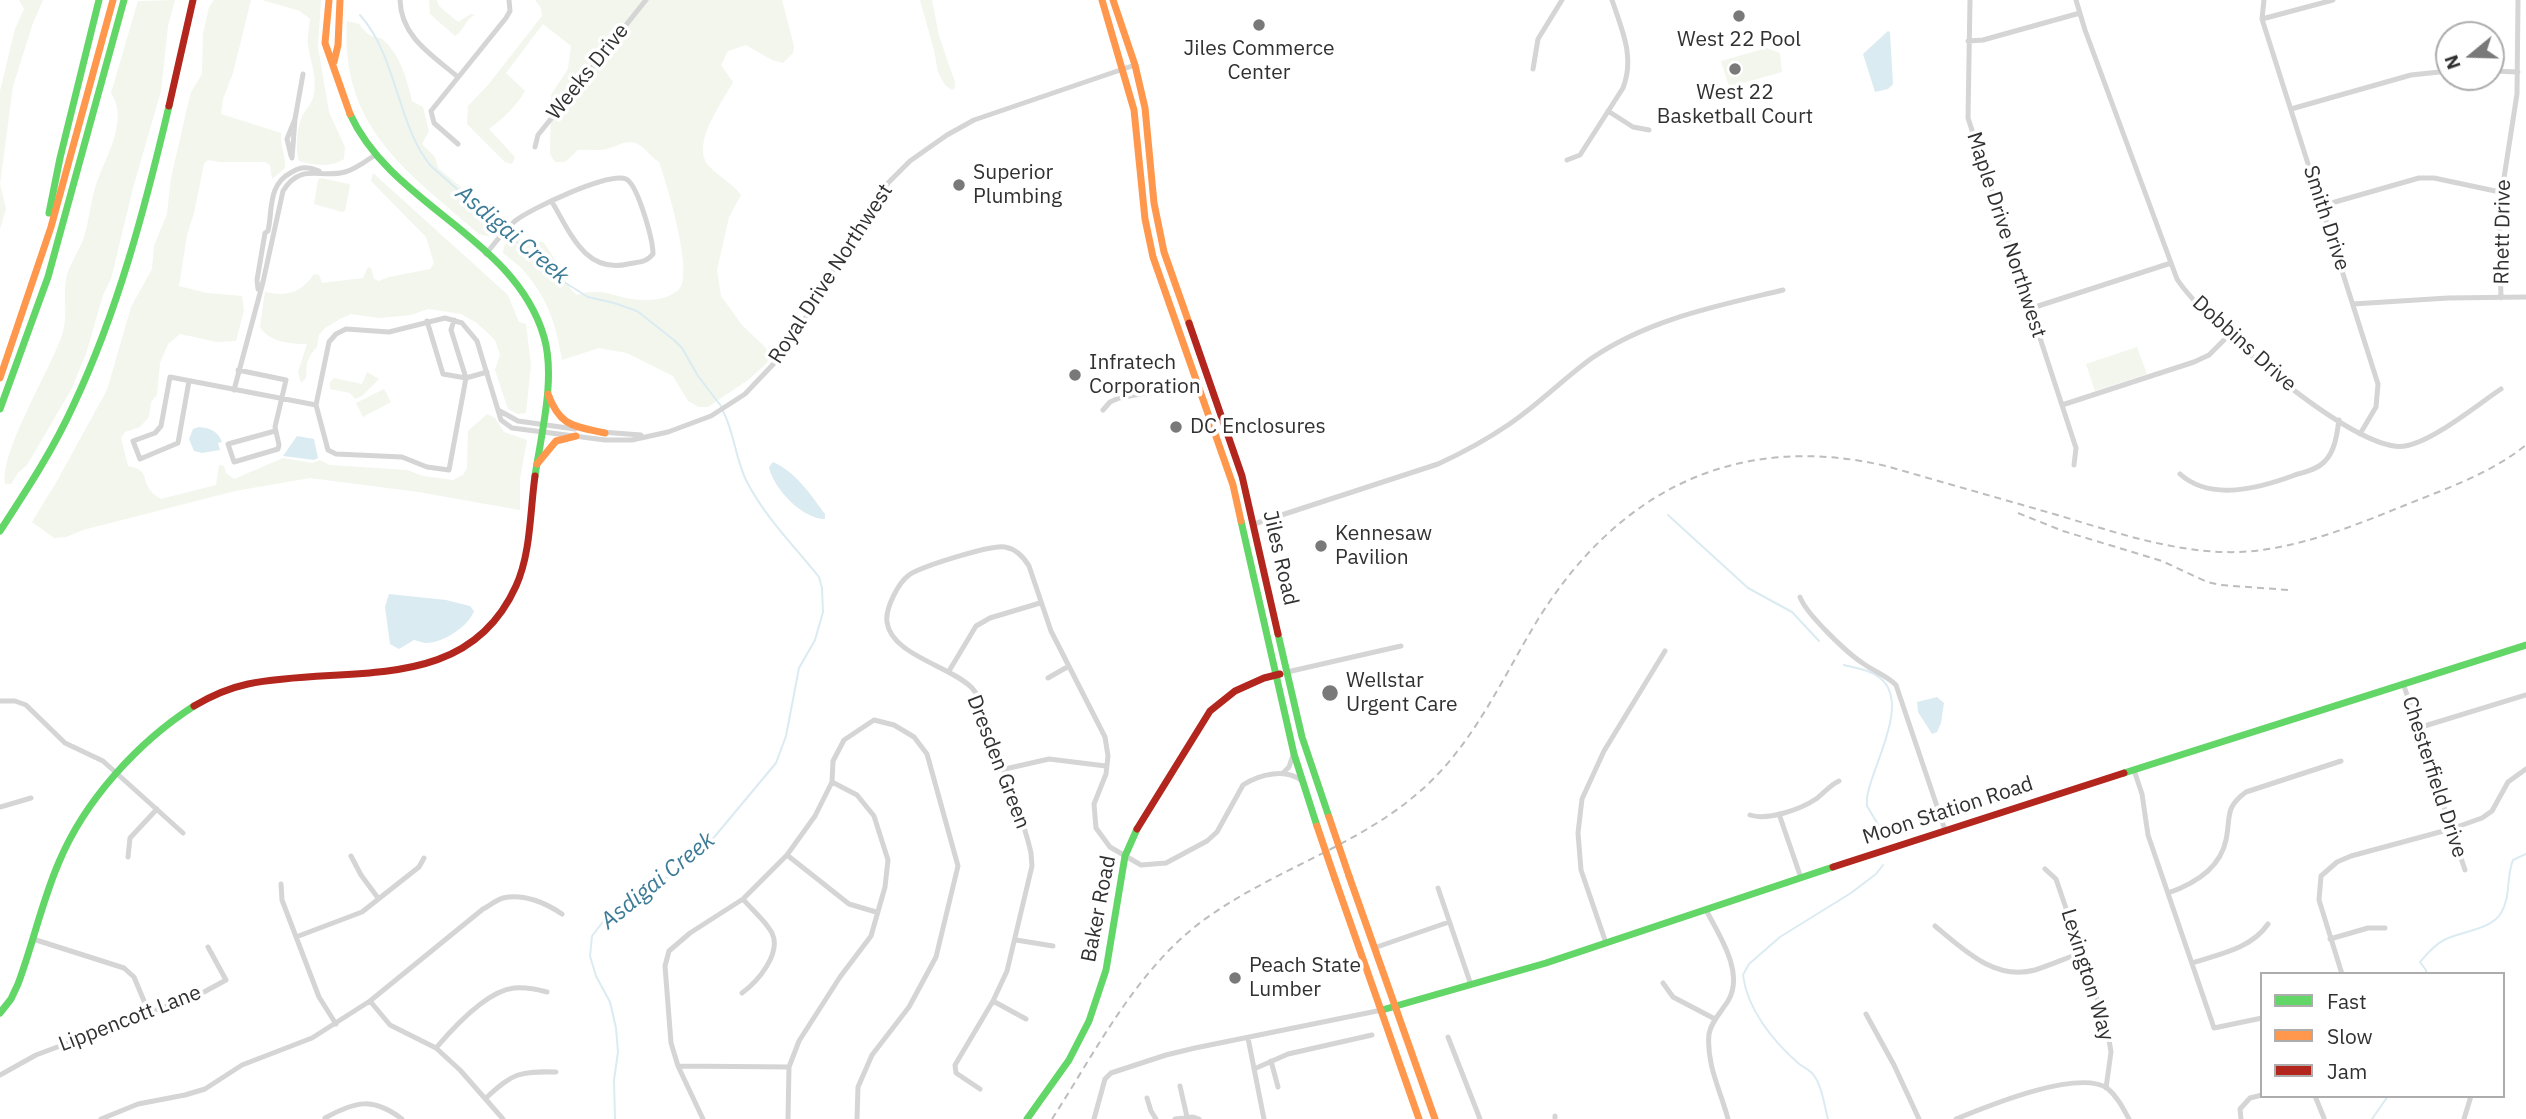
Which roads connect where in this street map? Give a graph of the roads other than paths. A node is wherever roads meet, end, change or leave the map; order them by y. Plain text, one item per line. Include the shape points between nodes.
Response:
1 (99, 0) edge
2 (113, 0) edge
3 (124, 0) edge
4 (193, 0) edge
5 (329, 0) edge
6 (340, 0) edge
7 (400, 0) edge
8 (509, 0) edge
9 (646, 0) edge
10 (1101, 0) edge
11 (1113, 0) edge
12 (1562, 0) edge
13 (1612, 0) edge
14 (1969, 0) edge
15 (2076, 0) edge
16 (2264, 0) edge
17 (2333, 0) edge
18 (2518, 0) edge
19 (2080, 12) junction
20 (2262, 19) junction
21 (1968, 41) junction
22 (334, 63) junction
23 (1135, 65) junction
24 (1124, 69) junction
25 (1533, 69) dead end
26 (2435, 72) edge
27 (2505, 72) edge
28 (2518, 72) junction
29 (303, 74) dead end
30 (458, 77) junction
31 (2291, 108) junction
32 (1608, 111) junction
33 (295, 119) junction
34 (1649, 130) dead end
35 (458, 144) dead end
36 (535, 147) dead end
37 (375, 155) junction
38 (1567, 160) dead end
39 (322, 172) junction
40 (2500, 192) junction
41 (552, 202) junction
42 (2322, 206) junction
43 (47, 238) junction
44 (486, 254) junction
45 (2171, 263) junction
46 (1783, 290) dead end
47 (258, 292) junction
48 (2526, 297) edge
49 (2501, 298) junction
50 (2353, 304) junction
51 (2029, 309) junction
52 (454, 320) junction
53 (428, 321) junction
54 (2229, 335) junction
55 (238, 370) junction
56 (486, 372) junction
57 (0, 378) edge
58 (466, 378) junction
59 (190, 381) junction
60 (1198, 383) junction
61 (2501, 389) dead end
62 (234, 390) junction
63 (547, 390) junction
64 (282, 400) junction
65 (316, 405) junction
66 (2062, 405) junction
67 (0, 409) edge
68 (1103, 410) dead end
69 (2339, 420) junction
70 (541, 428) junction
71 (275, 431) junction
72 (605, 433) junction
73 (2360, 434) junction
74 (645, 435) junction
75 (576, 436) junction
76 (536, 464) junction
77 (2074, 465) dead end
78 (2180, 474) dead end
79 (1254, 524) junction
80 (0, 531) edge
81 (1800, 597) dead end
82 (1040, 603) junction
83 (2526, 645) edge
84 (1401, 646) dead end
85 (1665, 651) dead end
86 (1069, 666) junction
87 (948, 671) junction
88 (1287, 672) junction
89 (1276, 675) junction
90 (1048, 678) dead end
91 (2403, 683) junction
92 (2526, 695) edge
93 (0, 701) edge
94 (2418, 728) junction
95 (1294, 754) junction
96 (2341, 761) dead end
97 (1106, 766) junction
98 (1005, 769) junction
99 (2526, 769) edge
100 (2134, 770) junction
101 (1283, 773) junction
102 (118, 774) junction
103 (1302, 781) junction
104 (1839, 781) dead end
105 (832, 782) junction
106 (31, 798) dead end
107 (0, 807) edge
108 (158, 808) junction
109 (1779, 814) junction
110 (1751, 815) dead end
111 (2451, 829) junction
112 (1945, 830) junction
113 (183, 833) dead end
114 (787, 855) junction
115 (351, 856) dead end
116 (1125, 856) junction
117 (128, 857) dead end
118 (424, 858) dead end
119 (2045, 869) dead end
120 (2465, 870) dead end
121 (1801, 878) junction
122 (281, 884) dead end
123 (1438, 888) dead end
124 (2168, 893) junction
125 (378, 898) junction
126 (743, 899) junction
127 (1706, 910) junction
128 (876, 912) junction
129 (562, 914) dead end
130 (1449, 922) junction
131 (2268, 924) dead end
132 (1935, 926) dead end
133 (2385, 928) dead end
134 (296, 937) junction
135 (33, 939) junction
136 (2330, 939) junction
137 (1016, 940) junction
138 (1606, 943) junction
139 (1053, 946) dead end
140 (208, 947) dead end
141 (1374, 948) junction
142 (2081, 953) junction
143 (2192, 963) junction
144 (2341, 972) edge
145 (1663, 982) dead end
146 (1471, 985) junction
147 (547, 992) dead end
148 (742, 993) dead end
149 (370, 1001) junction
150 (993, 1001) junction
151 (1395, 1006) junction
152 (1381, 1010) junction
153 (0, 1013) edge
154 (149, 1013) junction
155 (1866, 1014) dead end
156 (2260, 1018) edge
157 (1026, 1019) dead end
158 (1715, 1019) junction
159 (336, 1024) junction
160 (1372, 1035) dead end
161 (1448, 1037) dead end
162 (1248, 1038) junction
163 (436, 1048) junction
164 (1271, 1061) junction
165 (678, 1066) junction
166 (789, 1067) junction
167 (1254, 1069) junction
168 (556, 1072) dead end
169 (0, 1075) edge
170 (1180, 1086) dead end
171 (1278, 1087) dead end
172 (2106, 1088) junction
173 (980, 1089) dead end
174 (2260, 1096) edge
175 (486, 1098) junction
176 (1147, 1098) dead end
177 (2316, 1098) edge
178 (2470, 1098) edge
179 (1187, 1117) junction
180 (325, 1118) edge
181 (2324, 1118) edge
182 (102, 1119) edge
183 (402, 1119) edge
184 (503, 1119) edge
185 (703, 1119) edge
186 (788, 1119) edge
187 (857, 1119) edge
188 (1027, 1119) edge
189 (1094, 1119) edge
190 (1156, 1119) edge
191 (1175, 1119) edge
192 (1199, 1119) edge
193 (1264, 1119) edge
194 (1419, 1119) edge
195 (1435, 1119) edge
196 (1480, 1119) edge
197 (1728, 1119) edge
198 (1919, 1119) edge
199 (1956, 1119) edge
200 (2129, 1119) edge
201 (2241, 1119) edge
202 (2464, 1119) edge

1 - 43 main road via 56,177
2 - 43 main road
3 - 67 main road via 48,277
4 - 80 main road via 147,202 114,309 64,424
5 - 22 main road via 325,44
6 - 22 main road
7 - 30 street via 415,41
8 - 30 street via 506,18
9 - 36 street, Weeks Drive via 538,135
10 - 24 main road, Jiles Road
11 - 23 main road, Jiles Road
12 - 25 street via 1538,38
13 - 32 street via 1629,64 1623,88
14 - 21 street, Maple Drive Northwest
15 - 19 street, Dobbins Drive
16 - 20 street, Smith Drive
17 - 20 street
18 - 28 street, Rhett Drive
19 - 21 street
19 - 45 street, Dobbins Drive
20 - 31 street, Smith Drive
21 - 51 street, Maple Drive Northwest via 1968,118
22 - 37 main road via 346,106
23 - 24 street, Royal Drive Northwest
23 - 79 main road, Jiles Road via 1149,129 1154,203 1164,252 1235,452
24 - 60 main road, Jiles Road via 1136,121 1148,236
24 - 74 street, Royal Drive Northwest via 974,120 934,142 878,195 783,353 765,375 711,416
26 - 31 street
27 - 28 street
28 - 40 street, Rhett Drive
29 - 33 street
30 - 35 street via 430,114
31 - 42 street, Smith Drive
32 - 34 street via 1633,127
32 - 38 street via 1580,155
33 - 33 street via 287,139 292,158 295,127
37 - 39 street via 348,171
37 - 44 main road
39 - 47 street via 301,174 283,191
39 - 47 street via 302,167 282,178 273,192
40 - 42 street via 2418,177
40 - 49 street, Rhett Drive
41 - 41 street via 586,186 620,178 629,181 636,190 653,254 645,261 623,265 590,259
41 - 44 street via 517,220
42 - 50 street, Smith Drive
43 - 57 main road
44 - 63 main road via 522,288 539,318 549,357
45 - 51 street
45 - 54 street, Dobbins Drive via 2192,299
46 - 79 street via 1694,312 1641,331 1593,358 1509,425 1465,451
47 - 55 street
48 - 49 street
49 - 50 street
50 - 73 street, Smith Drive via 2378,384 2376,407
51 - 66 street, Maple Drive Northwest
52 - 53 street
52 - 56 street via 473,334
52 - 58 street via 451,330
53 - 58 street via 443,374
53 - 65 street via 389,332 352,328 336,334 327,347
54 - 66 street via 2209,355 2194,362
54 - 69 street, Dobbins Drive via 2287,385
55 - 62 street
55 - 64 street via 286,380
56 - 58 street
56 - 70 street via 501,420 507,426
58 - 65 street via 449,470 402,457 331,453 325,447
59 - 59 street via 178,443 140,459 133,441 161,426 170,377
59 - 62 street
60 - 68 street via 1119,398
60 - 89 main road, Jiles Road via 1236,495
61 - 73 street, Dobbins Drive via 2415,444 2396,447
62 - 64 street
63 - 70 main road
63 - 72 main road via 562,422
64 - 65 street
64 - 71 street
66 - 77 street, Maple Drive Northwest via 2076,448
69 - 73 street, Dobbins Drive
69 - 78 street via 2334,443 2321,465 2274,482 2221,489 2194,485
70 - 72 street, Royal Drive Northwest
70 - 75 street, Royal Drive Northwest
70 - 76 main road
71 - 71 street via 278,449 234,462 228,444
72 - 74 street, Royal Drive Northwest
74 - 75 street, Royal Drive Northwest via 632,440
75 - 76 main road via 556,441
76 - 102 main road via 519,579 502,613 477,640 446,659 422,666 260,681 220,692 166,726
79 - 88 main road, Jiles Road
81 - 112 street via 1853,656 1896,685
82 - 86 street, Dresden Green
82 - 87 street via 976,626
82 - 87 street, Dresden Green via 1029,566 1018,552 1006,547 965,555 906,578 887,615 889,632 905,648
83 - 91 main road, Moon Station Road
84 - 88 street
85 - 138 street via 1604,751 1582,799 1578,833 1581,870
86 - 90 street
86 - 97 street, Dresden Green via 1105,737
87 - 98 street, Dresden Green via 975,691
88 - 89 main road, Baker Road
88 - 141 main road, Jiles Road, bridge via 1307,756
89 - 95 main road, Jiles Road
89 - 116 main road, Baker Road via 1235,691 1210,711
91 - 94 street, Chesterfield Drive
91 - 100 main road, Moon Station Road
92 - 94 street
93 - 102 street via 26,705 65,743 103,761
94 - 111 street, Chesterfield Drive
95 - 101 street
95 - 103 main road, Jiles Road
96 - 124 street via 2234,800 2220,858 2198,880
97 - 98 street via 1049,759
97 - 116 street, Dresden Green via 1094,820 1106,844
98 - 137 street, Dresden Green via 1032,860
99 - 111 street via 2508,782 2489,814
100 - 112 main road, Moon Station Road
100 - 124 street via 2146,829
101 - 103 street
101 - 116 street via 1246,783 1217,832 1180,857 1149,866
102 - 108 street
102 - 135 main road via 81,818 69,841
103 - 152 main road, Jiles Road, bridge
104 - 109 street via 1812,801
105 - 114 street
105 - 128 street via 857,795 874,816 882,836 888,860
105 - 187 street via 833,761 844,740 874,720 914,737 927,754 958,866 936,957 909,1007 873,1055 858,1087
106 - 107 street
108 - 113 street
108 - 117 street via 130,838
109 - 110 street
109 - 121 street
111 - 120 street, Chesterfield Drive
111 - 136 street via 2351,856 2321,876 2319,900
112 - 121 main road, Moon Station Road
114 - 126 street
114 - 128 street via 849,904
115 - 125 street
116 - 188 main road, Baker Road via 1106,970 1089,1021 1069,1060
118 - 125 street via 419,867
119 - 142 street, Lexington Way via 2056,879
121 - 127 main road, Moon Station Road
122 - 134 street
123 - 130 street
124 - 143 street
125 - 134 street via 362,912
126 - 148 street via 772,933 773,945 767,968
126 - 165 street via 669,951 667,1000
127 - 138 main road, Moon Station Road
127 - 158 street via 1726,951 1733,980 1732,994
128 - 166 street via 871,936 799,1041
129 - 149 street via 527,898 504,898 483,909
130 - 141 street
130 - 146 street
131 - 143 street via 2244,945
132 - 142 street via 2000,971 2035,970
133 - 136 street
134 - 159 street via 319,997
135 - 153 main road via 15,992
135 - 154 street via 124,968 134,978
136 - 144 street
137 - 139 street
137 - 150 street, Dresden Green
138 - 146 main road, Moon Station Road
140 - 154 street, Lippencott Lane via 226,980
141 - 151 main road, Jiles Road
142 - 172 street, Lexington Way via 2110,1041
143 - 156 street via 2214,1028
145 - 158 street via 1673,997
146 - 151 main road, Moon Station Road
147 - 163 street via 511,988 492,996
149 - 159 street
149 - 163 street via 390,1025
150 - 157 street
150 - 173 street, Dresden Green via 955,1066 956,1073
151 - 152 main road, Moon Station Road
151 - 195 main road, Jiles Road
152 - 162 street
152 - 194 main road, Jiles Road
154 - 169 street, Lippencott Lane via 36,1055
155 - 198 street
158 - 197 street via 1709,1033 1712,1064
159 - 182 street via 242,1065 205,1089 138,1104
160 - 164 street
161 - 196 street
162 - 167 street
162 - 189 street via 1166,1055 1111,1073 1105,1079
163 - 175 street
164 - 167 street
164 - 171 street
165 - 166 street
165 - 185 street
166 - 186 street
167 - 193 street
168 - 175 street via 529,1072 507,1079
170 - 179 street
172 - 199 street via 2071,1082
172 - 200 street
174 - 201 street via 2245,1102
175 - 184 street
176 - 190 street
177 - 181 street
178 - 202 street
179 - 191 street
179 - 192 street
180 - 183 street via 348,1105 371,1103 387,1107

